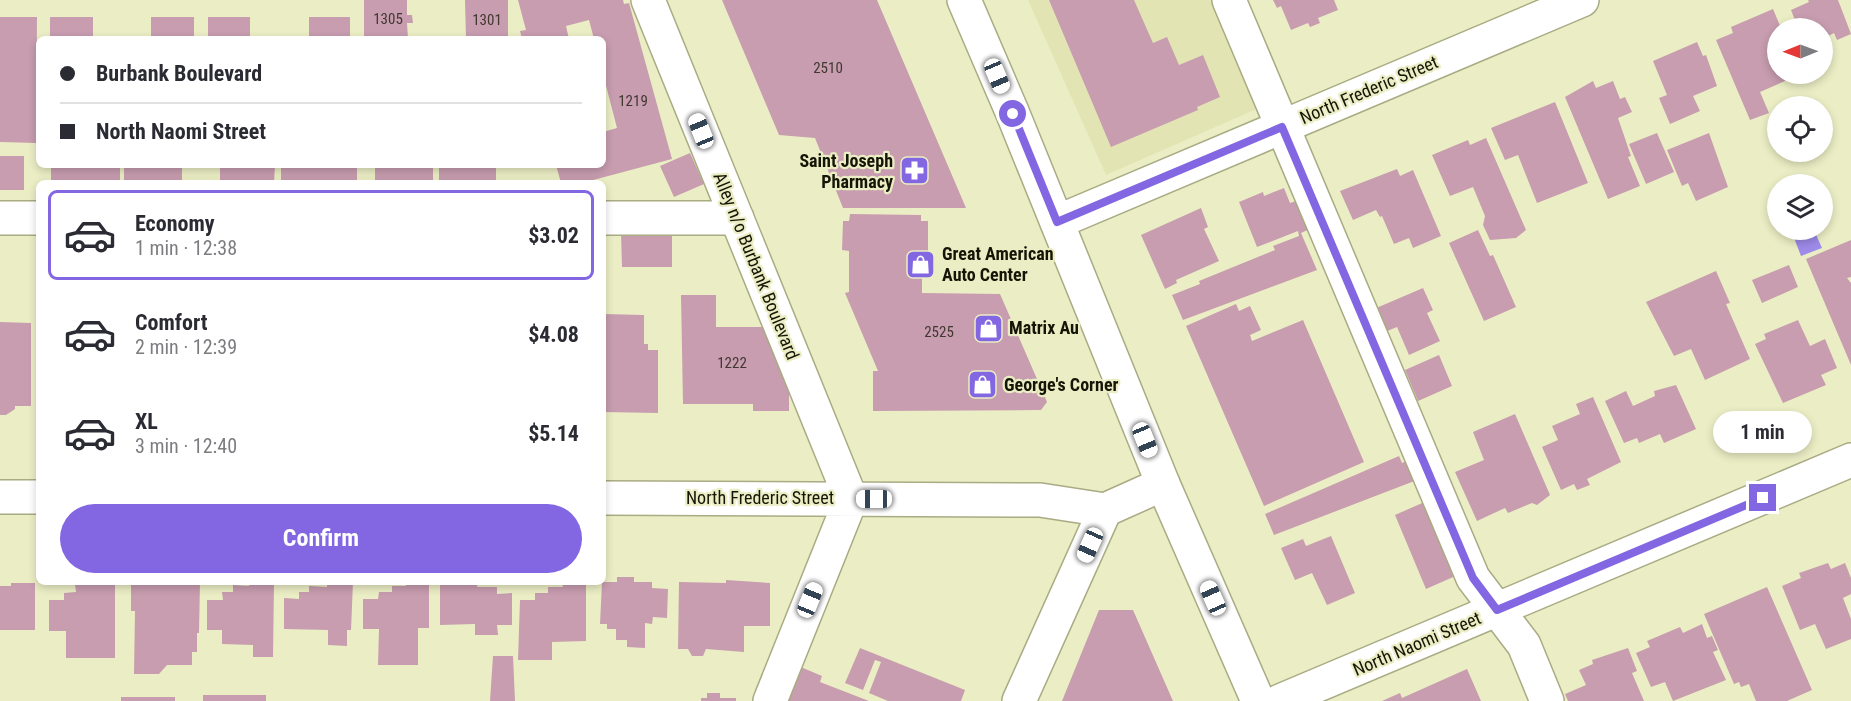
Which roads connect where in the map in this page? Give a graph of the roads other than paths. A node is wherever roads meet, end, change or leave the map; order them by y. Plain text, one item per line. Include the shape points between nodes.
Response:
1 (648, 0) edge
2 (964, 0) edge
3 (1229, 0) edge
4 (1582, 0) edge
5 (1282, 127) junction
6 (0, 218) edge
7 (36, 218) edge
8 (606, 218) edge
9 (737, 218) junction
10 (1057, 222) junction
11 (1851, 460) edge
12 (1163, 484) junction
13 (0, 497) edge
14 (36, 497) edge
15 (606, 498) edge
16 (851, 499) junction
17 (1105, 510) junction
18 (1497, 610) junction
19 (770, 701) edge
20 (1019, 701) edge
21 (1258, 701) edge
22 (1280, 701) edge
23 (1547, 701) edge

1 - 9 street, Alley n/o Burbank Boulevard
2 - 10 street
3 - 5 street
4 - 5 street, North Frederic Street
5 - 10 street, North Frederic Street
5 - 18 street via 1473,578
6 - 7 street
8 - 9 street
9 - 16 street, Alley n/o Burbank Boulevard
10 - 12 street
11 - 18 street, North Naomi Street
12 - 17 street
12 - 21 street
13 - 14 street
15 - 16 street, North Frederic Street
16 - 17 street, North Frederic Street via 1040,500
16 - 19 street
17 - 20 street
18 - 22 street, North Naomi Street
18 - 23 street via 1524,645

